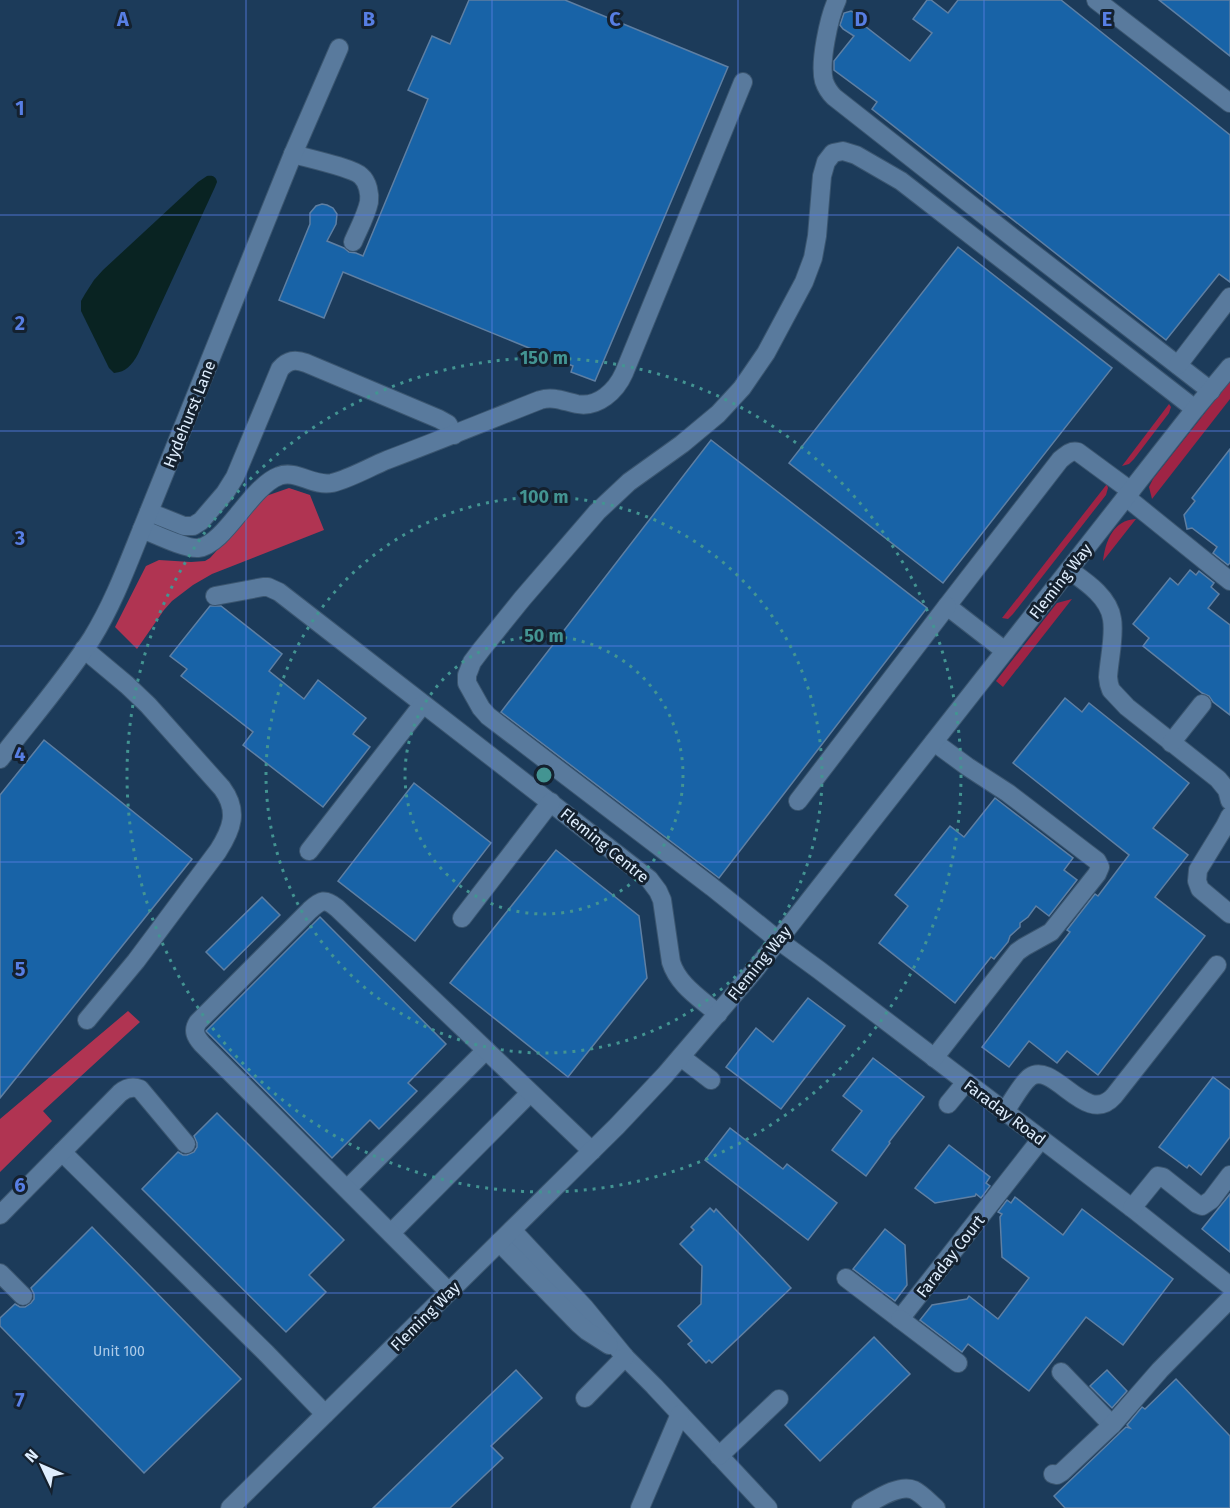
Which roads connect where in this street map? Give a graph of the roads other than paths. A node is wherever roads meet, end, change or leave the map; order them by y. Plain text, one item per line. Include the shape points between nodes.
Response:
1 (837, 0) edge
2 (1096, 0) edge
3 (339, 48) dead end
4 (743, 82) dead end
5 (1230, 103) edge
6 (293, 154) junction
7 (353, 242) dead end
8 (1230, 297) edge
9 (1178, 365) junction
10 (1230, 367) edge
11 (1211, 391) junction
12 (1195, 409) junction
13 (454, 435) junction
14 (1129, 494) junction
15 (146, 520) junction
16 (1069, 570) junction
17 (1230, 581) edge
18 (215, 596) dead end
19 (947, 606) junction
20 (84, 649) junction
21 (1005, 651) junction
22 (423, 704) junction
23 (1202, 704) dead end
24 (934, 742) junction
25 (1172, 742) junction
26 (0, 759) edge
27 (798, 801) dead end
28 (1230, 801) edge
29 (551, 802) junction
30 (1230, 816) edge
31 (309, 851) dead end
32 (1230, 914) edge
33 (462, 918) dead end
34 (778, 940) junction
35 (1217, 965) dead end
36 (718, 1014) junction
37 (87, 1020) dead end
38 (486, 1050) junction
39 (681, 1057) junction
40 (934, 1058) junction
41 (711, 1080) dead end
42 (966, 1082) junction
43 (530, 1093) junction
44 (948, 1104) dead end
45 (1005, 1112) junction
46 (1041, 1139) junction
47 (186, 1144) dead end
48 (592, 1151) junction
49 (62, 1152) junction
50 (1230, 1175) edge
51 (347, 1189) junction
52 (1132, 1208) junction
53 (0, 1215) edge
54 (391, 1233) junction
55 (506, 1236) junction
56 (0, 1273) edge
57 (846, 1278) dead end
58 (1230, 1286) edge
59 (449, 1292) junction
60 (23, 1296) dead end
61 (1230, 1299) edge
62 (900, 1319) junction
63 (625, 1357) junction
64 (958, 1363) dead end
65 (1061, 1372) dead end
66 (585, 1398) dead end
67 (779, 1399) dead end
68 (325, 1414) junction
69 (680, 1414) junction
70 (1112, 1425) junction
71 (719, 1456) junction
72 (1053, 1474) dead end
73 (767, 1506) edge
74 (232, 1507) edge
75 (640, 1508) edge
76 (861, 1508) edge
77 (936, 1508) edge

1 - 9 street via 822,65 827,88 839,101
2 - 5 street
3 - 6 street, Hydehurst Lane
4 - 13 street via 615,388 589,404 545,398
6 - 7 street via 353,171 363,178 369,200
6 - 15 street, Hydehurst Lane
8 - 9 street
9 - 11 street
10 - 11 street, Fleming Way
11 - 12 street, Fleming Way
12 - 14 street, Fleming Way
12 - 34 street, Faraday Road via 901,181 850,153 837,152 826,162 810,268 756,369 718,414 629,482 597,512 481,650 467,675 469,687 488,716
13 - 15 street via 329,483 280,475 261,487 213,541 199,548 183,545
13 - 15 street via 439,419 292,360 280,369 230,486 201,521 184,526
14 - 16 street, Fleming Way
14 - 17 street
14 - 19 street via 1081,454 1068,453
15 - 20 street, Hydehurst Lane via 106,611
16 - 21 street, Fleming Way
16 - 25 street via 1098,593 1111,614 1111,690
18 - 22 street, Fleming Centre via 263,587 273,589
19 - 21 street
19 - 27 street
20 - 26 street, Hydehurst Lane
20 - 37 street via 138,695 222,788 231,803 232,816 218,851
21 - 24 street, Fleming Way
22 - 29 street, Fleming Centre
22 - 31 street
23 - 25 street
24 - 34 street, Fleming Way
24 - 40 street via 1008,793 1100,867 1051,932 1017,952
25 - 28 street via 1218,779
29 - 33 street, Fleming Centre
29 - 36 street, Fleming Centre via 652,882 662,900 674,971
30 - 32 street via 1197,877 1200,890
34 - 36 street, Fleming Way
34 - 40 street, Faraday Road
35 - 45 street via 1106,1103 1089,1103 1050,1078 1038,1075 1029,1078
36 - 39 street, Fleming Way
38 - 43 street
38 - 51 street
38 - 51 street via 346,916 328,901 316,904 202,1018 195,1026 195,1035
39 - 41 street
39 - 48 street, Fleming Way
40 - 42 street, Faraday Road
42 - 44 street
42 - 45 street, Faraday Road
43 - 48 street
43 - 54 street
45 - 46 street, Faraday Road
46 - 52 street, Faraday Road
46 - 62 street, Faraday Court
47 - 49 street via 140,1089 129,1087
48 - 55 street, Fleming Way
49 - 53 street
49 - 68 street
50 - 52 street via 1202,1206 1158,1176
51 - 54 street
52 - 58 street, Faraday Road
54 - 59 street
55 - 59 street, Fleming Way
55 - 63 street via 583,1328
56 - 60 street
57 - 62 street
59 - 68 street, Fleming Way
61 - 70 street
62 - 64 street
63 - 66 street
63 - 69 street
65 - 70 street
67 - 71 street
68 - 74 street, Fleming Way
69 - 71 street
69 - 75 street
70 - 72 street via 1062,1472
71 - 73 street
76 - 77 street via 901,1489 914,1490

